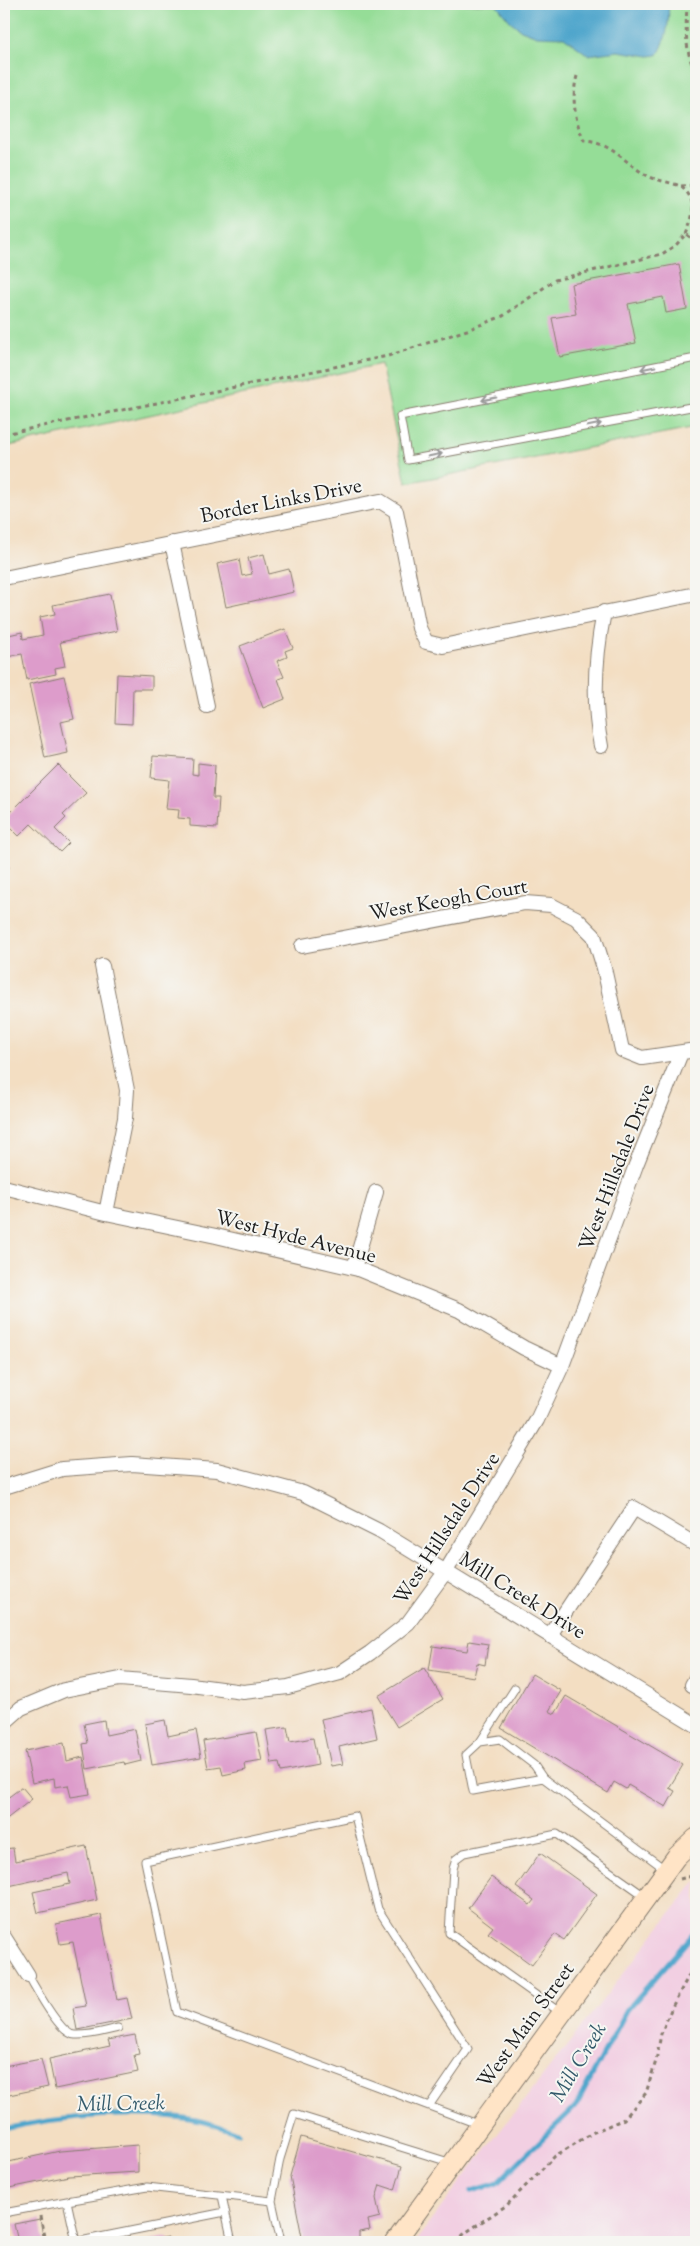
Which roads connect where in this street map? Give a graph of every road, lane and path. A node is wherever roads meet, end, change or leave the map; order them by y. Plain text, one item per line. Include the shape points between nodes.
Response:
1 (687, 4) edge
2 (696, 72) edge
3 (577, 76) dead end
4 (680, 186) junction
5 (696, 186) edge
6 (696, 213) edge
7 (692, 222) junction
8 (686, 234) junction
9 (696, 242) edge
10 (696, 358) edge
11 (696, 406) edge
12 (4, 434) edge
13 (172, 543) junction
14 (4, 578) edge
15 (696, 594) edge
16 (604, 612) junction
17 (206, 706) dead end
18 (601, 746) dead end
19 (302, 946) dead end
20 (102, 966) dead end
21 (696, 1050) edge
22 (681, 1053) junction
23 (4, 1187) edge
24 (376, 1192) dead end
25 (106, 1213) junction
26 (354, 1268) junction
27 (562, 1366) junction
28 (4, 1487) edge
29 (696, 1546) edge
30 (446, 1571) junction
31 (550, 1635) junction
32 (515, 1688) dead end
33 (4, 1723) edge
34 (696, 1725) edge
35 (480, 1742) junction
36 (543, 1778) junction
37 (696, 1838) edge
38 (666, 1870) junction
39 (647, 1897) junction
40 (4, 1937) edge
41 (696, 1962) edge
42 (28, 1975) joint
43 (562, 2014) junction
44 (118, 2028) dead end
45 (429, 2106) junction
46 (480, 2125) junction
47 (453, 2163) junction
48 (222, 2196) junction
49 (67, 2201) junction
50 (272, 2201) junction
51 (39, 2207) junction
52 (225, 2212) junction
53 (4, 2213) edge
54 (46, 2242) edge
55 (76, 2242) edge
56 (232, 2242) edge
57 (281, 2242) edge
58 (395, 2242) edge
59 (456, 2242) edge

1 - 2 path via 686,39
3 - 4 path via 574,96 576,117 584,141 605,146 649,176
4 - 5 path
4 - 7 path via 694,204
6 - 7 path
7 - 8 path
8 - 9 path
8 - 12 path via 662,254 555,280 503,316 388,356
10 -> 11 lane via 400,416 408,460
13 - 14 street, Border Links Drive
13 - 16 street, Border Links Drive via 380,501 396,512 419,628 426,642 443,646
13 - 17 street
15 - 16 street, Border Links Drive
16 - 18 street via 595,675 595,716
19 - 22 street, West Keogh Court via 525,903 551,905 576,918 594,936 622,1050 642,1058
20 - 25 street via 127,1090 125,1118
21 - 22 street
22 - 27 street, West Hillsdale Drive
23 - 25 street, West Hyde Avenue
24 - 26 street
25 - 26 street, West Hyde Avenue
26 - 27 street, West Hyde Avenue via 459,1310
27 - 30 street, West Hillsdale Drive via 537,1420
28 - 30 street, Mill Creek Drive via 62,1469 132,1464 217,1470 303,1493 379,1530
29 - 31 street via 634,1508
30 - 31 street, Mill Creek Drive
30 - 33 street, West Hillsdale Drive via 408,1623 340,1673 288,1688 243,1692 120,1679 64,1690 21,1708
31 - 34 street, Mill Creek Drive
32 - 35 lane
35 - 36 lane via 500,1739 534,1765
35 - 36 lane via 466,1755 473,1792
36 - 38 lane
37 - 38 street, West Main Street
38 - 39 street, West Main Street
39 - 43 street, West Main Street
39 - 43 lane via 557,1834 464,1853 456,1859 449,1933
40 - 42 street
41 - 59 path via 661,2034 646,2093 624,2119 594,2132 554,2156 507,2205
42 - 44 lane via 67,2033 75,2036
43 - 46 street, West Main Street
45 - 45 lane via 177,2012 145,1861 355,1816 378,1909 468,2049
45 - 46 lane
46 - 47 street, West Main Street
47 - 50 lane via 294,2114 280,2159
47 - 58 street, West Main Street
48 - 49 lane via 147,2187
48 - 50 lane
48 - 52 lane
49 - 51 lane
49 - 55 lane
50 - 57 lane
51 - 53 lane
51 - 54 path
52 - 55 lane
52 - 56 lane

